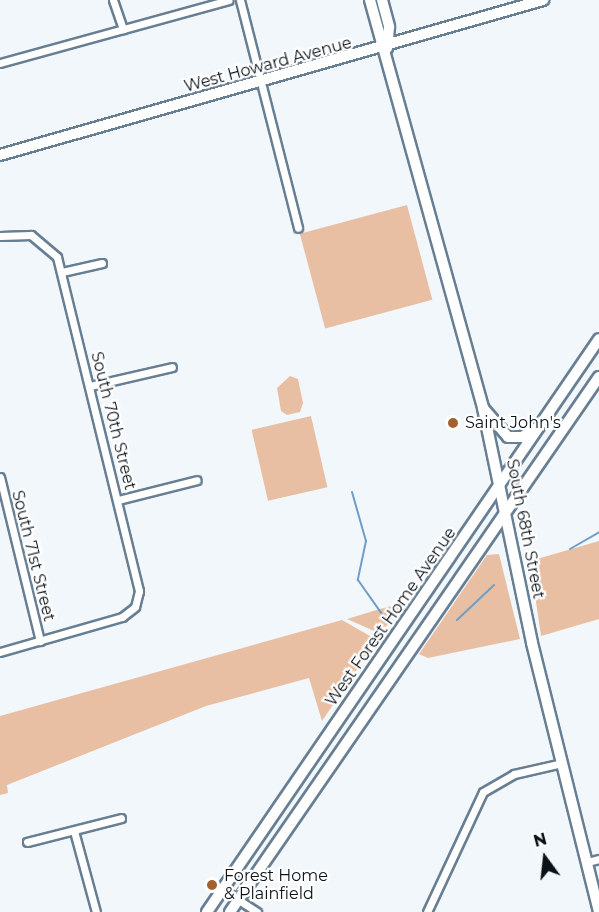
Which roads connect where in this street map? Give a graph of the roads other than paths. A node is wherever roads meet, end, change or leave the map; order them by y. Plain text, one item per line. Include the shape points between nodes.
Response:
1 (113, 0) edge
2 (228, 0) edge
3 (240, 0) edge
4 (370, 0) edge
5 (382, 0) edge
6 (543, 0) edge
7 (123, 29) junction
8 (387, 49) junction
9 (0, 63) edge
10 (262, 82) junction
11 (0, 155) edge
12 (298, 228) dead end
13 (0, 236) edge
14 (102, 263) dead end
15 (62, 272) junction
16 (599, 339) edge
17 (172, 367) dead end
18 (599, 377) edge
19 (90, 386) junction
20 (483, 408) junction
21 (544, 420) junction
22 (0, 477) edge
23 (196, 480) dead end
24 (501, 484) junction
25 (118, 500) junction
26 (507, 511) junction
27 (40, 641) junction
28 (0, 652) edge
29 (562, 763) junction
30 (121, 818) dead end
31 (74, 831) junction
32 (27, 842) dead end
33 (599, 859) edge
34 (587, 862) junction
35 (222, 889) junction
36 (239, 899) junction
37 (96, 912) edge
38 (207, 912) edge
39 (230, 912) edge
40 (257, 912) edge
41 (427, 912) edge
42 (599, 912) edge

1 - 7 street
2 - 7 street
3 - 10 street
4 - 8 street, South 68th Street
5 - 8 street, South 68th Street via 389,27
6 - 8 street, West Howard Avenue
7 - 9 street
8 - 10 street, West Howard Avenue
8 - 20 street, South 68th Street
10 - 11 street, West Howard Avenue
10 - 12 street
13 - 15 street, South 70th Street via 31,236 47,244
14 - 15 street
15 - 19 street, South 70th Street
16 - 21 street, West Forest Home Avenue
17 - 19 street
18 - 26 street, West Forest Home Avenue
19 - 25 street, South 70th Street
20 - 21 street via 501,433 514,439
20 - 24 street, South 68th Street
21 - 24 street, West Forest Home Avenue
22 - 27 street, South 71st Street
23 - 25 street
24 - 26 street, South 68th Street
24 - 35 street, West Forest Home Avenue
25 - 27 street, South 70th Street via 139,591 135,608 122,617
26 - 29 street, South 68th Street
26 - 36 street, West Forest Home Avenue
27 - 28 street
29 - 34 street, South 68th Street
29 - 41 street via 514,774 483,792
30 - 31 street
31 - 32 street
31 - 37 street
33 - 34 street
34 - 42 street, South 68th Street
35 - 36 street
35 - 38 street, West Forest Home Avenue
36 - 39 street, West Forest Home Avenue
36 - 40 street

